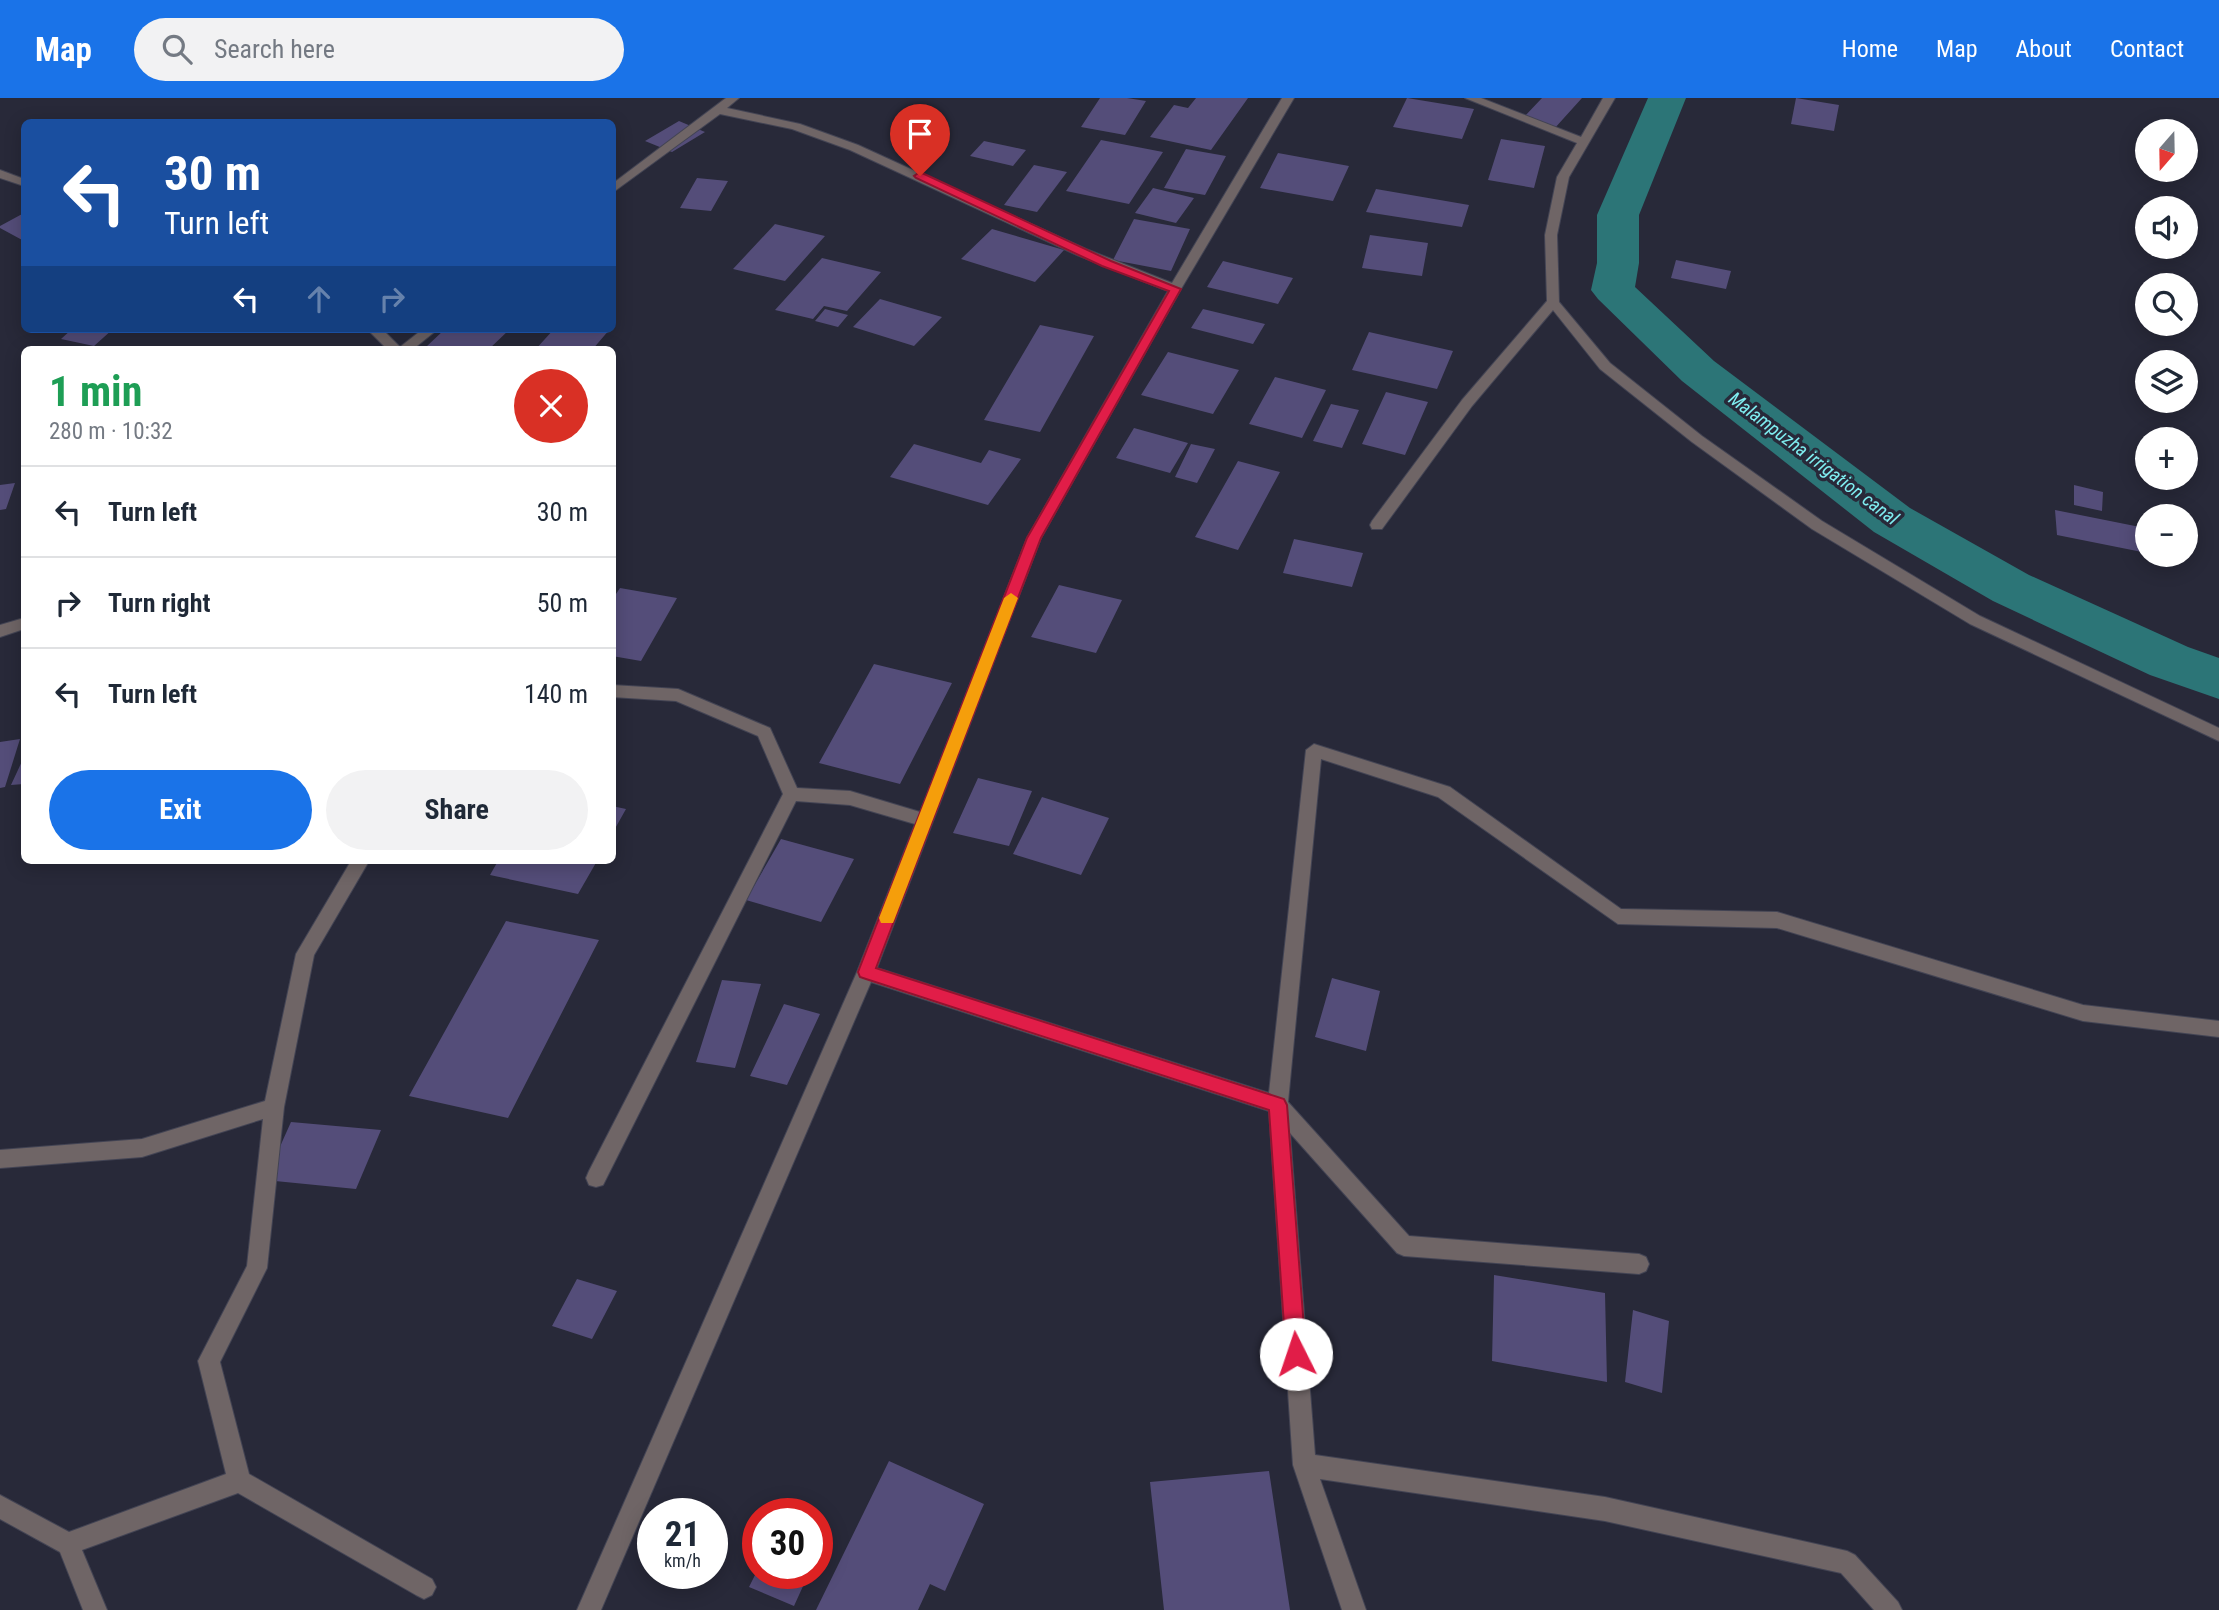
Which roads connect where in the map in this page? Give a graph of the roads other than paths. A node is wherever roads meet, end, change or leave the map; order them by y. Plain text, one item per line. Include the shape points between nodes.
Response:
1 (733, 98) edge
2 (1288, 98) edge
3 (1471, 98) edge
4 (1609, 98) edge
5 (718, 110) junction
6 (1584, 142) junction
7 (0, 174) edge
8 (21, 182) edge
9 (616, 187) edge
10 (1175, 289) junction
11 (1553, 302) junction
12 (378, 333) edge
13 (426, 333) edge
14 (392, 346) edge
15 (409, 346) edge
16 (1377, 526) dead end
17 (21, 625) edge
18 (0, 631) edge
19 (616, 691) edge
20 (2219, 735) edge
21 (791, 794) junction
22 (925, 820) junction
23 (358, 864) edge
24 (866, 972) junction
25 (2219, 1029) edge
26 (1278, 1105) junction
27 (274, 1107) junction
28 (0, 1159) edge
29 (596, 1178) dead end
30 (1639, 1264) dead end
31 (1304, 1465) junction
32 (239, 1480) junction
33 (0, 1506) edge
34 (68, 1544) junction
35 (424, 1587) dead end
36 (95, 1610) edge
37 (589, 1610) edge
38 (1354, 1610) edge
39 (1890, 1610) edge

1 - 5 street
2 - 10 street
3 - 6 street
4 - 6 street
5 - 9 street
5 - 10 street via 805,129 896,164 1116,268
6 - 11 street via 1563,177 1551,235
7 - 8 street
10 - 22 street via 1034,538
11 - 16 street via 1466,403
11 - 20 street via 1605,366 1817,525 1975,620
12 - 14 street
13 - 15 street
17 - 18 street
19 - 21 street via 678,695 764,732
21 - 22 street via 850,798
21 - 29 street
22 - 24 street
23 - 27 street via 305,954
24 - 26 street
24 - 37 street
25 - 26 street via 2083,1013 1777,920 1618,916 1444,792 1314,750
26 - 30 street via 1405,1246
26 - 31 street
27 - 28 street via 142,1147
27 - 32 street via 257,1268 209,1360
31 - 38 street
31 - 39 street via 1605,1509 1847,1563
32 - 34 street
32 - 35 street
33 - 34 street
34 - 36 street

